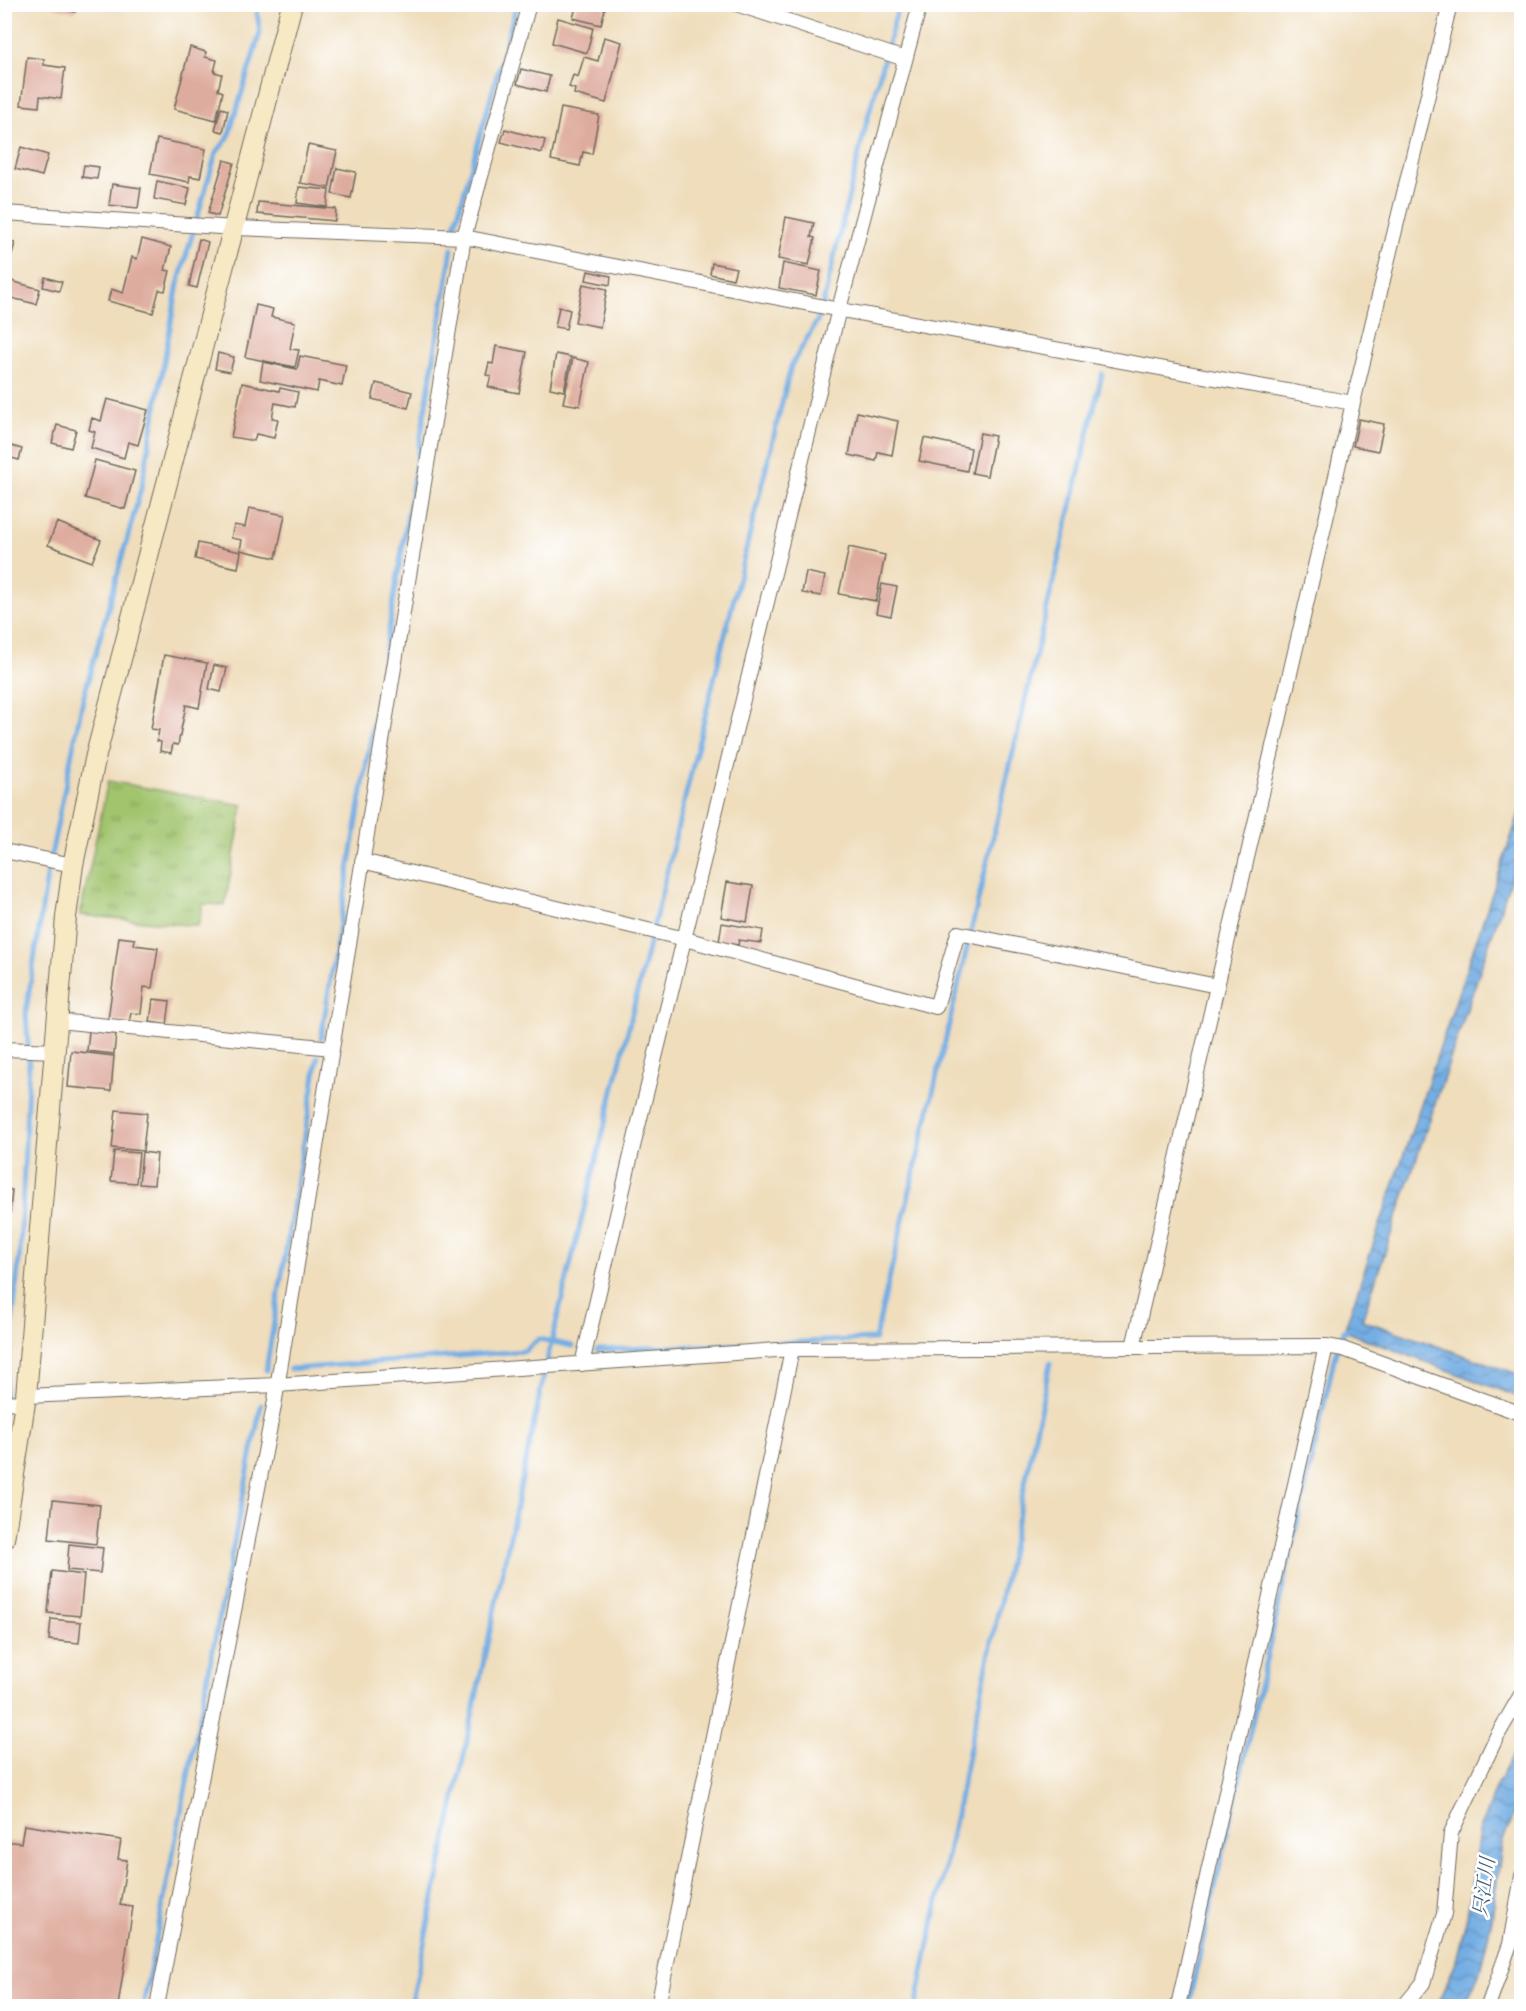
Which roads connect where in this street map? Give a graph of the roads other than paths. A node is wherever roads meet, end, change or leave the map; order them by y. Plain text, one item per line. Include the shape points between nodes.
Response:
1 (292, 4) edge
2 (529, 4) edge
3 (736, 4) edge
4 (920, 4) edge
5 (1450, 4) edge
6 (901, 57) junction
7 (4, 213) edge
8 (235, 228) junction
9 (464, 237) junction
10 (835, 309) junction
11 (1353, 403) junction
12 (4, 851) edge
13 (362, 861) junction
14 (58, 862) junction
15 (685, 939) junction
16 (1217, 986) junction
17 (58, 1021) junction
18 (332, 1048) junction
19 (4, 1049) edge
20 (46, 1051) junction
21 (1132, 1347) junction
22 (1334, 1347) junction
23 (792, 1348) junction
24 (582, 1364) junction
25 (277, 1385) junction
26 (17, 1401) edge
27 (1521, 1413) edge
28 (4, 1539) edge
29 (1521, 1693) edge
30 (1521, 1876) edge
31 (157, 2007) edge
32 (658, 2007) edge
33 (1178, 2007) edge
34 (1404, 2007) edge
35 (1488, 2007) edge

1 - 8 street
2 - 9 street
3 - 6 street
4 - 6 street
5 - 11 street
6 - 10 street
7 - 8 street
8 - 9 street
8 - 14 street via 96,755
9 - 10 street
9 - 13 street
10 - 11 street
10 - 15 street
11 - 16 street
12 - 14 street
13 - 15 street
13 - 18 street
14 - 17 street via 66,917
15 - 16 street via 936,1006 958,933
15 - 24 street
16 - 21 street
17 - 18 street
17 - 20 street
18 - 25 street
19 - 20 street
20 - 26 street
21 - 22 street
21 - 23 street
22 - 27 street
22 - 33 street
23 - 24 street
23 - 32 street
24 - 25 street
25 - 26 street
25 - 31 street
26 - 28 street
29 - 34 street via 1451,1833 1444,1914 1423,1983
30 - 35 street via 1510,1944

